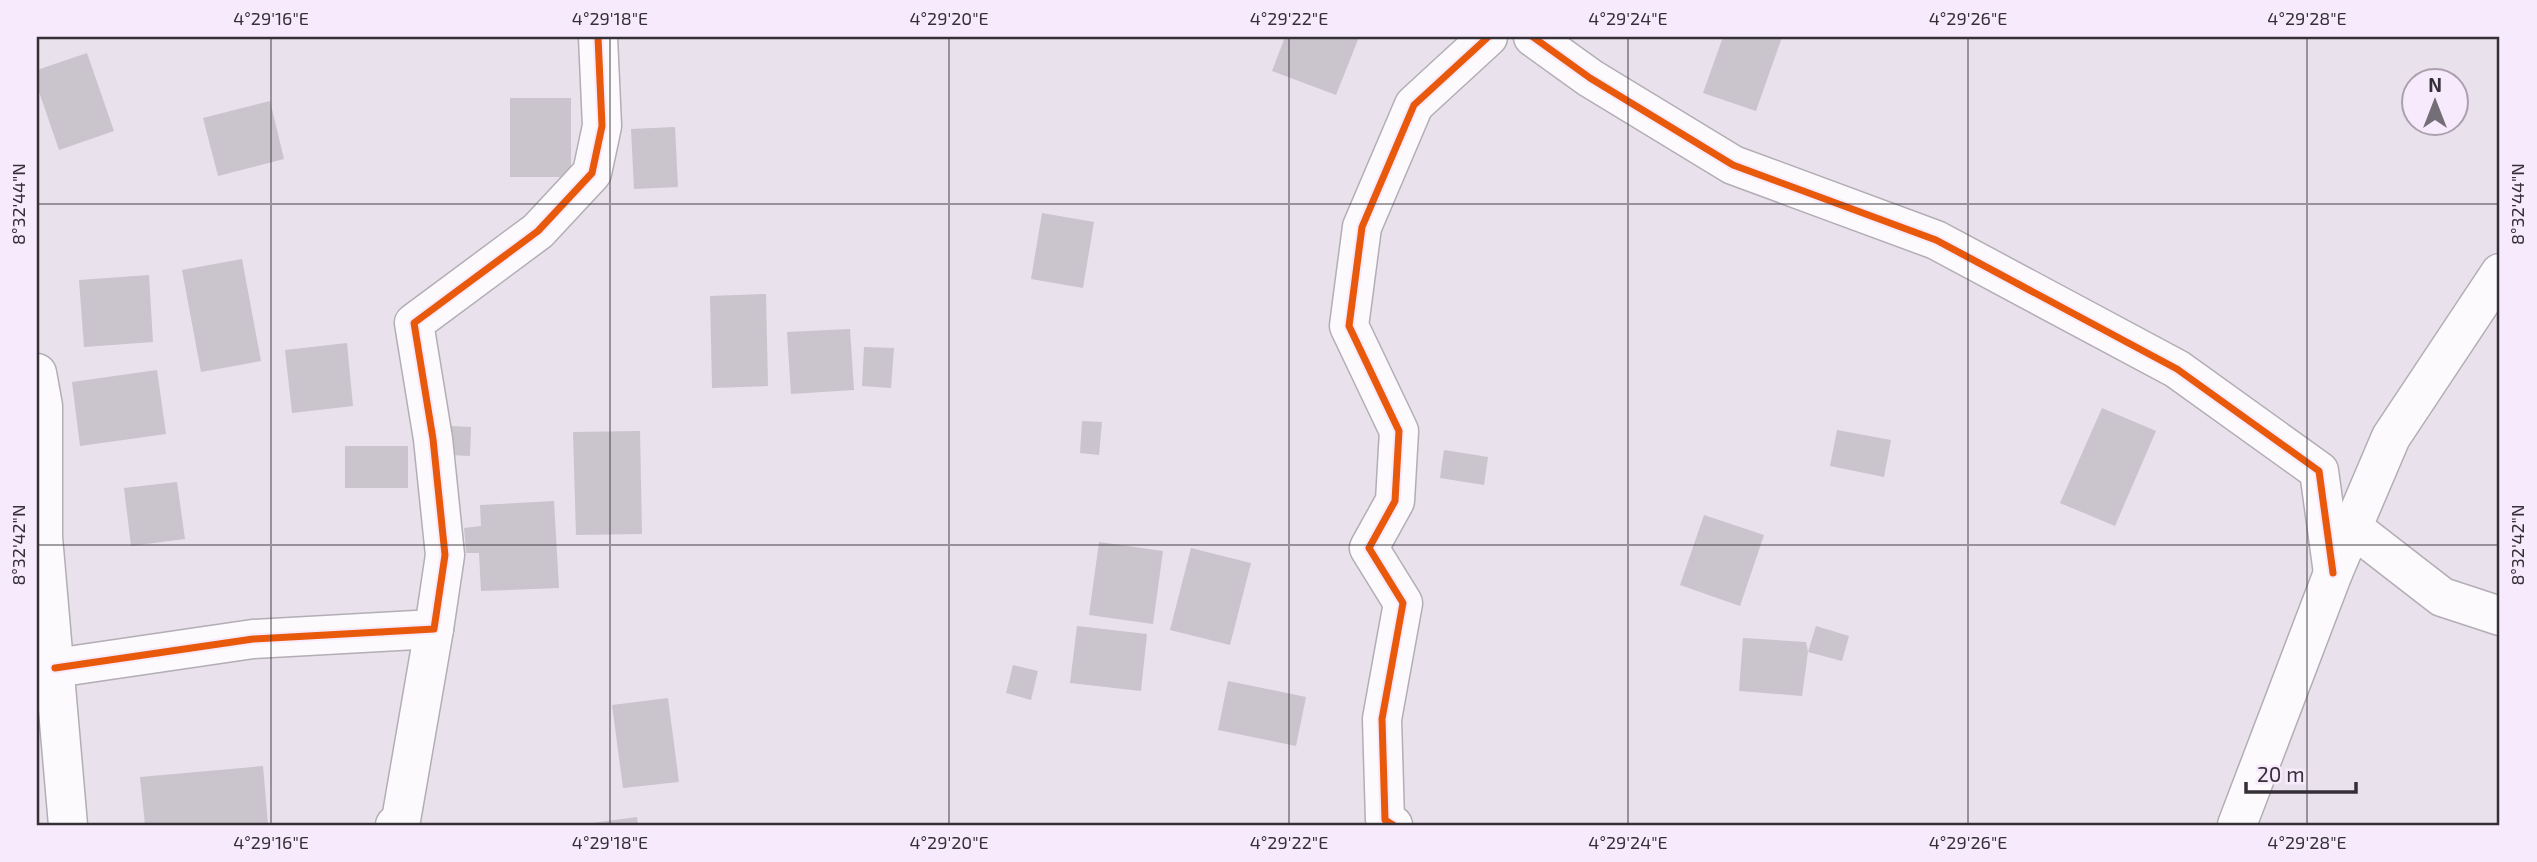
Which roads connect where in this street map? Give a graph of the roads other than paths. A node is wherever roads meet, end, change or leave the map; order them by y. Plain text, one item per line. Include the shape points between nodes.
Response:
1 (598, 37) edge
2 (1489, 37) edge
3 (1533, 37) edge
4 (2500, 273) edge
5 (37, 373) edge
6 (2353, 528) junction
7 (2333, 573) junction
8 (2500, 616) edge
9 (435, 629) junction
10 (54, 668) junction
11 (68, 825) edge
12 (395, 825) edge
13 (1393, 825) edge
14 (2236, 825) edge

1 - 9 street via 602,126 592,173 538,230 414,323 445,555
2 - 13 street via 1414,105 1363,228 1349,326 1399,431 1395,500 1369,548 1404,603 1382,719 1385,820
3 - 7 street via 1590,78 1733,165 1936,240 2177,369 2319,471
4 - 6 street via 2391,437
5 - 10 street via 43,406 43,537
6 - 7 street
6 - 8 street via 2442,597
7 - 14 street
9 - 10 street via 253,639
9 - 12 street via 401,820
10 - 11 street

